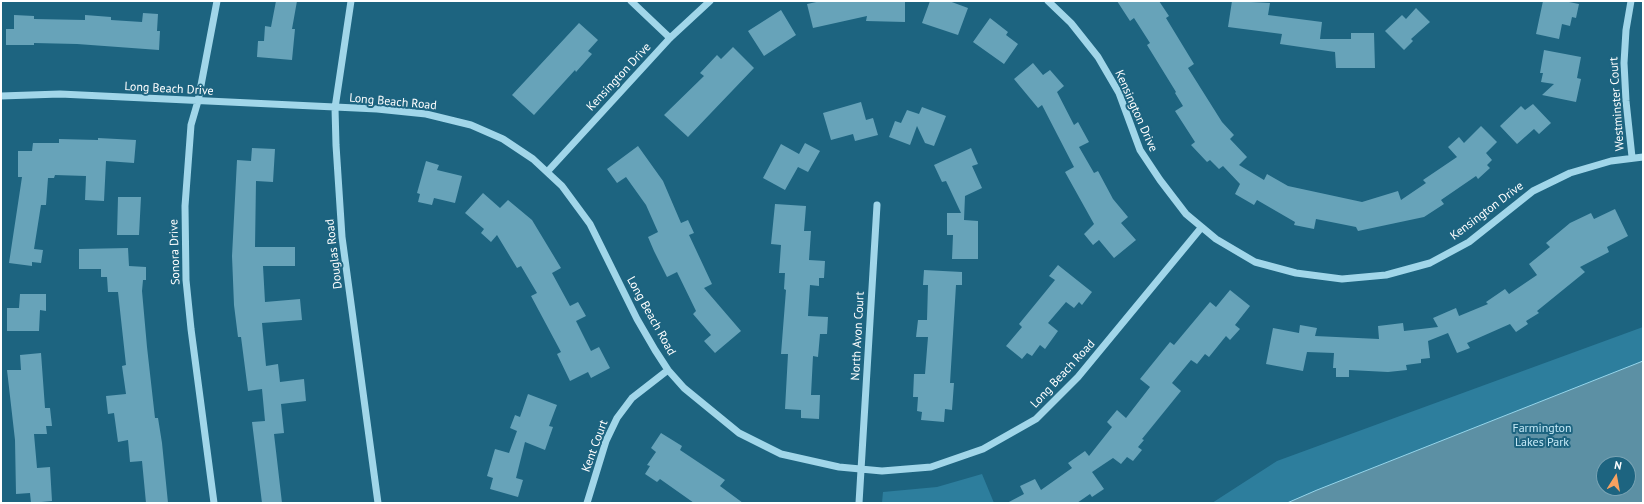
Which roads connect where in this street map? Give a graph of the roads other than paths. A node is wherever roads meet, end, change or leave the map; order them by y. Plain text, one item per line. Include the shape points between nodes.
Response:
1 (216, 1) edge
2 (351, 1) edge
3 (631, 1) edge
4 (710, 1) edge
5 (1048, 1) edge
6 (1631, 1) edge
7 (1058, 4) edge
8 (670, 38) junction
9 (1, 96) edge
10 (198, 101) junction
11 (335, 108) junction
12 (1632, 157) junction
13 (1643, 157) edge
14 (548, 171) junction
15 (877, 205) dead end
16 (1200, 228) junction
17 (668, 370) junction
18 (861, 470) junction
19 (214, 503) edge
20 (378, 503) edge
21 (587, 503) edge
22 (859, 503) edge

1 - 10 street, Sonora Drive
2 - 11 street, Douglas Road
3 - 8 street
4 - 8 street, Kensington Drive
5 - 7 street, Kensington Drive
6 - 12 street, Westminster Court via 1624,63
7 - 16 street, Kensington Drive via 1098,57 1119,93 1140,150 1186,214
8 - 14 street, Kensington Drive
9 - 10 street, Long Beach Drive via 60,94
10 - 11 street, Long Beach Drive
10 - 19 street, Sonora Drive via 191,125 185,206 186,280 196,377
11 - 14 street, Long Beach Road via 426,114 471,125 503,140 533,158
11 - 20 street, Douglas Road via 342,237
12 - 13 street, Kensington Drive
12 - 16 street, Kensington Drive via 1570,173 1533,191 1469,242 1430,263 1386,275 1342,279 1296,274 1255,262
14 - 17 street, Long Beach Road via 590,224 638,319
15 - 18 street, North Avon Court
16 - 18 street, Long Beach Road via 1078,377 1036,419 983,449 931,467
17 - 18 street, Long Beach Road via 684,388 739,433 781,454
17 - 21 street, Kent Court via 632,398 617,418 606,441
18 - 22 street, North Avon Court

